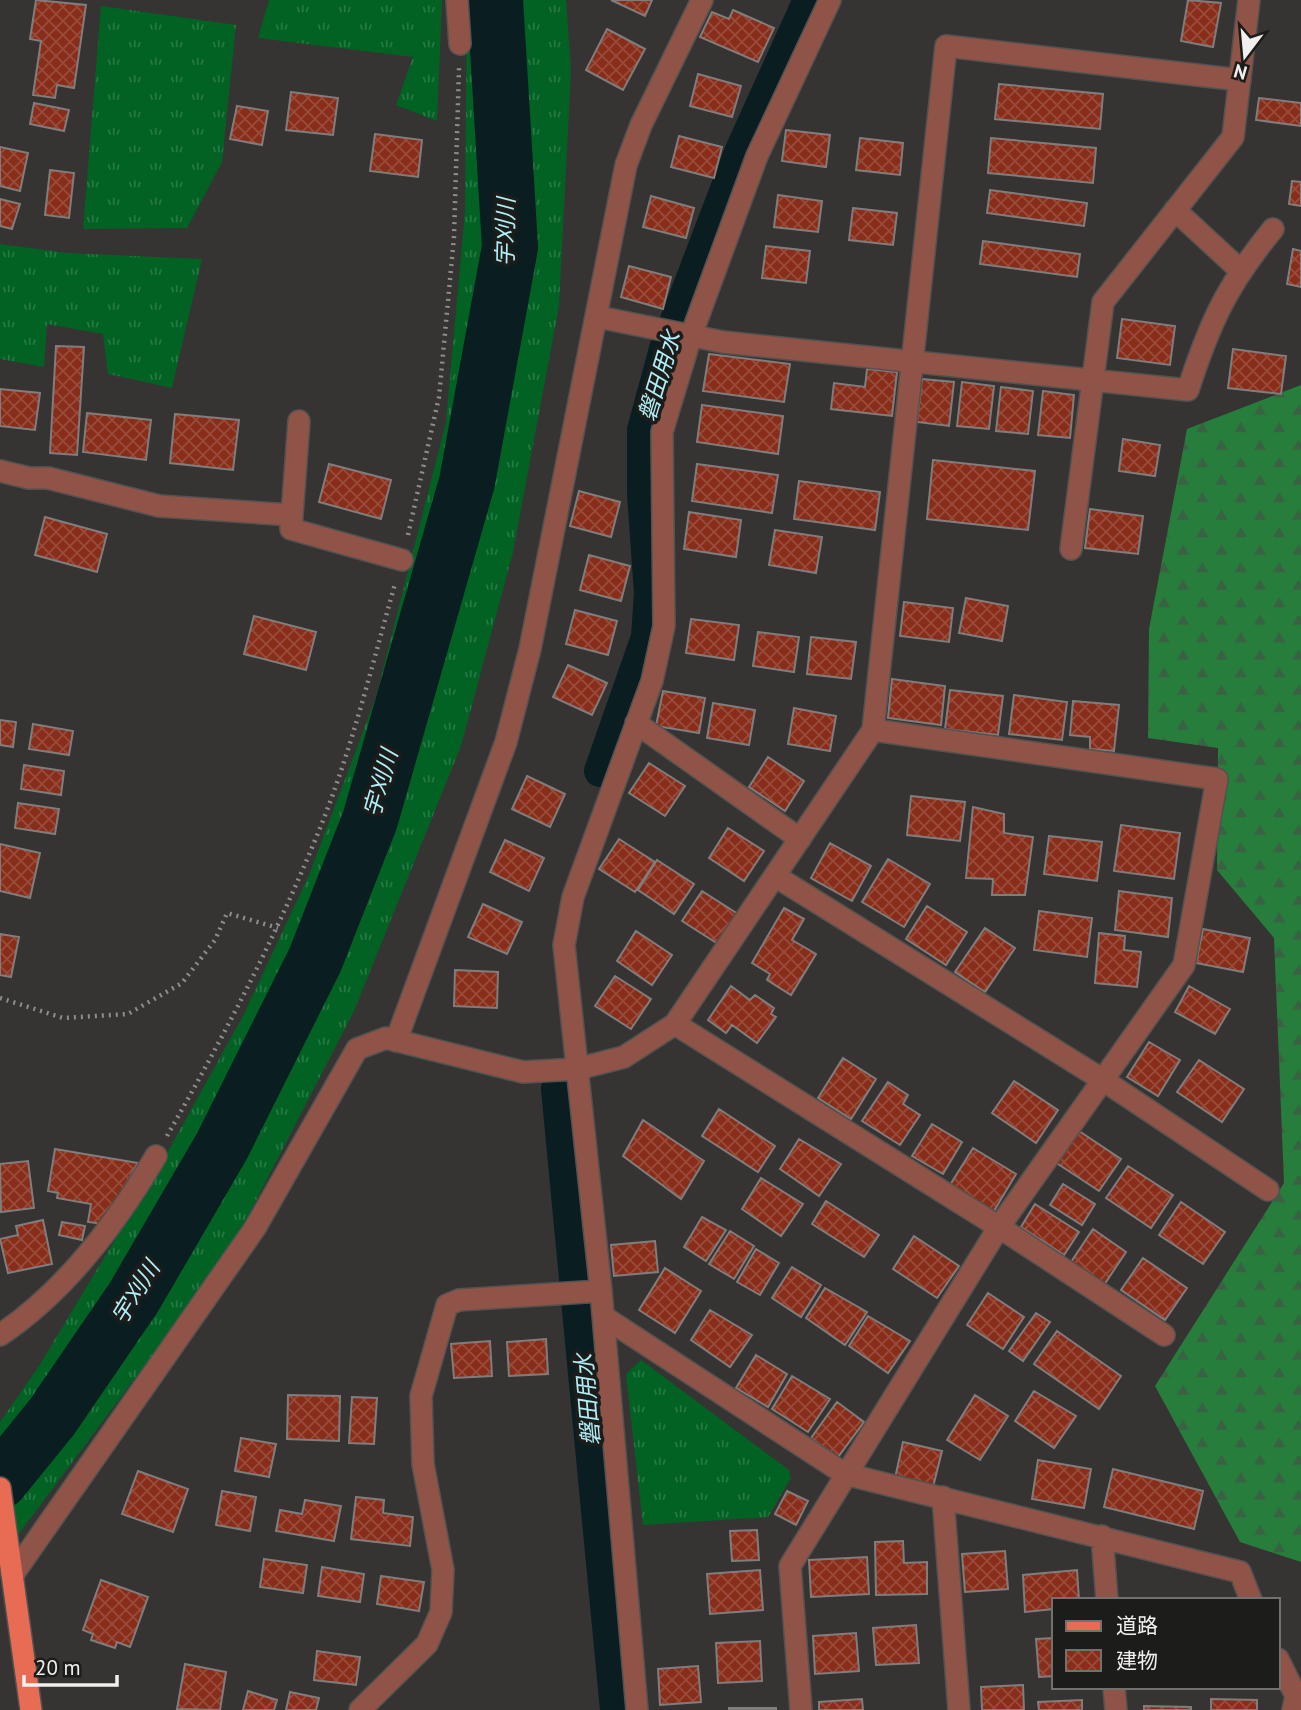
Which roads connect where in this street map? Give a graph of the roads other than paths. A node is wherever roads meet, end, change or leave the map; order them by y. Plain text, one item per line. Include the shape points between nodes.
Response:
1 (457, 0) edge
2 (702, 0) edge
3 (831, 0) edge
4 (1249, 0) edge
5 (460, 44) road end
6 (1240, 80) junction
7 (1175, 210) junction
8 (1273, 229) dead end
9 (1240, 270) junction
10 (598, 317) junction
11 (691, 336) junction
12 (912, 363) junction
13 (1092, 381) junction
14 (299, 421) dead end
15 (0, 471) edge
16 (292, 515) junction
17 (1072, 549) dead end
18 (402, 560) road end
19 (636, 723) junction
20 (873, 730) junction
21 (800, 839) junction
22 (775, 876) junction
23 (675, 1024) junction
24 (396, 1041) junction
25 (578, 1069) junction
26 (1103, 1080) junction
27 (156, 1156) road end
28 (1268, 1190) dead end
29 (999, 1227) junction
30 (585, 1292) junction
31 (604, 1317) junction
32 (0, 1335) edge
33 (1164, 1335) dead end
34 (845, 1474) junction
35 (0, 1488) edge
36 (943, 1497) junction
37 (1102, 1536) junction
38 (14, 1573) junction
39 (1107, 1598) edge
40 (1250, 1598) edge
41 (1280, 1663) edge
42 (1114, 1689) edge
43 (381, 1700) edge
44 (31, 1710) edge
45 (359, 1710) edge
46 (636, 1710) edge
47 (800, 1710) edge
48 (959, 1710) edge
49 (1116, 1710) edge
50 (1293, 1710) edge

1 - 5 street
2 - 10 street via 626,165
3 - 11 street via 757,156
4 - 6 street
6 - 7 street via 1233,137
6 - 12 street via 946,46
7 - 9 street
7 - 13 street via 1103,302
8 - 9 street
9 - 13 street via 1209,325 1188,390
10 - 11 street
10 - 24 street via 530,649 506,743
11 - 12 street
11 - 19 street via 662,432 664,626 652,681
12 - 13 street
12 - 20 street
13 - 17 street
14 - 16 street
15 - 16 street via 159,506
16 - 18 street via 291,529
19 - 21 street
19 - 25 street via 573,897 564,945
20 - 21 street
20 - 26 street via 1217,779 1184,965
21 - 22 street
22 - 23 street
22 - 26 street
23 - 25 street via 624,1057
23 - 29 street
24 - 25 street via 523,1072
24 - 38 street via 386,1038 357,1049 254,1228
25 - 30 street
26 - 28 street
26 - 29 street
27 - 32 street via 99,1241 23,1320
29 - 33 street
29 - 34 street
30 - 31 street
30 - 43 street via 459,1300 447,1305 421,1396 422,1464 443,1570 441,1612 428,1644
31 - 34 street
31 - 46 street
34 - 36 street
34 - 47 street via 790,1566
35 - 38 main road
36 - 37 street
36 - 48 street
37 - 39 street
37 - 40 street via 1240,1572
38 - 44 main road
41 - 50 street via 1296,1696
42 - 49 street
43 - 45 street

